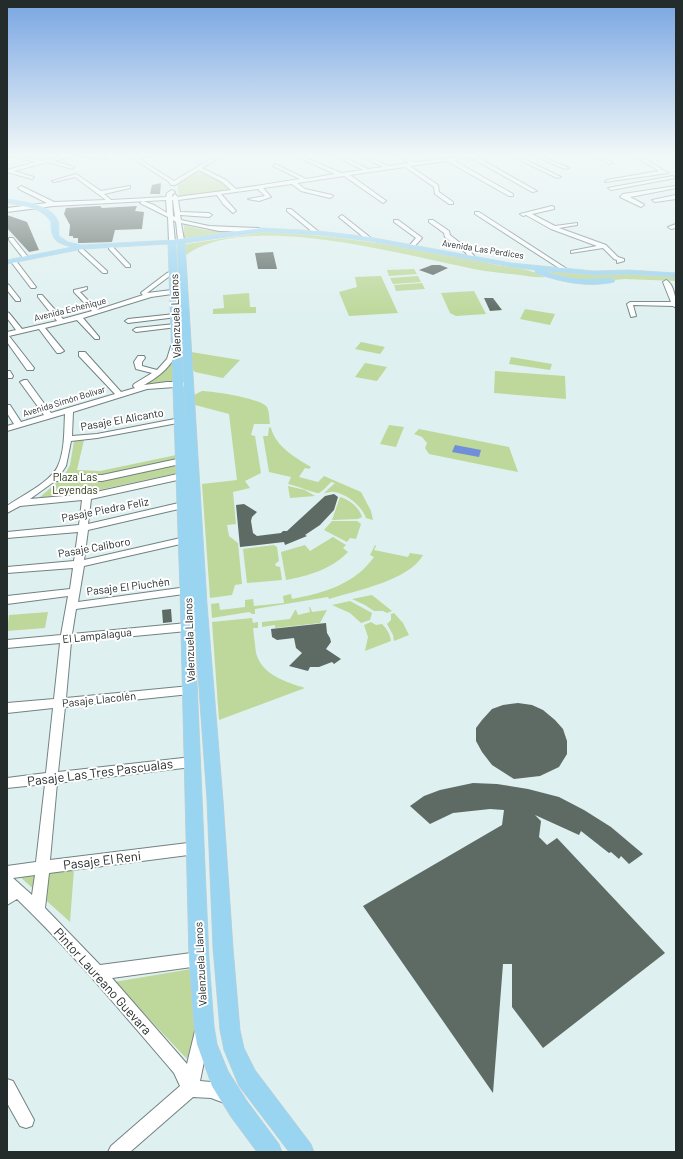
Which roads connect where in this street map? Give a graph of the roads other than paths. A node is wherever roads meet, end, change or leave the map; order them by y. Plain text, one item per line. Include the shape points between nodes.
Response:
1 (17, 208) edge
2 (28, 208) edge
3 (30, 208) edge
4 (37, 208) edge
5 (155, 208) edge
6 (170, 208) edge
7 (177, 208) edge
8 (230, 208) edge
9 (552, 208) dead end
10 (33, 209) junction
11 (7, 210) edge
12 (289, 210) dead end
13 (233, 211) dead end
14 (177, 213) junction
15 (477, 213) dead end
16 (209, 215) dead end
17 (170, 216) junction
18 (342, 217) dead end
19 (178, 220) junction
20 (431, 221) dead end
21 (396, 222) dead end
22 (47, 224) dead end
23 (575, 224) dead end
24 (554, 228) junction
25 (262, 230) junction
26 (317, 233) junction
27 (599, 238) dead end
28 (11, 239) dead end
29 (369, 239) junction
30 (460, 240) dead end
31 (181, 242) junction
32 (172, 243) junction
33 (412, 246) junction
34 (604, 246) junction
35 (82, 248) junction
36 (111, 248) junction
37 (71, 249) junction
38 (573, 252) dead end
39 (52, 253) junction
40 (473, 257) junction
41 (26, 258) junction
42 (10, 263) edge
43 (128, 266) dead end
44 (539, 269) junction
45 (564, 269) junction
46 (105, 272) dead end
47 (626, 272) junction
48 (173, 273) junction
49 (676, 275) edge
50 (666, 282) junction
51 (676, 282) edge
52 (7, 286) edge
53 (33, 287) dead end
54 (85, 288) dead end
55 (179, 292) junction
56 (40, 296) dead end
57 (137, 298) junction
58 (18, 300) dead end
59 (676, 306) edge
60 (96, 312) junction
61 (7, 314) edge
62 (175, 316) junction
63 (633, 316) dead end
64 (78, 317) junction
65 (61, 321) junction
66 (128, 321) dead end
67 (40, 326) junction
68 (175, 326) junction
69 (136, 330) dead end
70 (20, 331) junction
71 (7, 334) edge
72 (7, 337) edge
73 (97, 338) dead end
74 (176, 345) junction
75 (60, 351) dead end
76 (82, 354) dead end
77 (141, 358) dead end
78 (30, 368) dead end
79 (158, 372) junction
80 (24, 382) dead end
81 (183, 384) junction
82 (123, 393) junction
83 (7, 407) edge
84 (69, 410) junction
85 (49, 416) junction
86 (180, 420) junction
87 (19, 426) junction
88 (7, 429) edge
89 (67, 439) junction
90 (182, 460) junction
91 (182, 476) junction
92 (53, 478) junction
93 (7, 497) edge
94 (87, 497) junction
95 (183, 505) junction
96 (13, 506) edge
97 (84, 528) junction
98 (7, 535) edge
99 (185, 540) junction
100 (79, 564) junction
101 (7, 570) edge
102 (187, 591) junction
103 (74, 592) junction
104 (7, 600) edge
105 (72, 606) junction
106 (187, 627) junction
107 (66, 638) junction
108 (7, 644) edge
109 (190, 690) junction
110 (59, 703) junction
111 (7, 708) edge
112 (192, 762) junction
113 (51, 778) junction
114 (7, 783) edge
115 (196, 848) junction
116 (42, 868) junction
117 (7, 872) edge
118 (10, 890) edge
119 (38, 910) junction
120 (199, 959) junction
121 (97, 973) junction
122 (204, 1026) junction
123 (190, 1089) junction
124 (9, 1096) edge
125 (232, 1098) junction
126 (26, 1120) dead end
127 (117, 1152) edge
128 (272, 1152) edge
129 (303, 1152) edge

1 - 11 street
2 - 10 main road
3 - 10 main road
4 - 10 street
5 - 17 street, Avenida Las Perdices
6 - 17 street, Valenzuela Llanos
7 - 14 street, Valenzuela Llanos
8 - 13 street
9 - 24 street via 525,214
10 - 11 main road
10 - 22 main road
10 - 35 main road via 44,211 53,217 55,235 60,240
12 - 26 street
14 - 16 street
14 - 19 street, Valenzuela Llanos
15 - 45 street
17 - 19 street, Avenida Las Perdices
17 - 32 street, Valenzuela Llanos
18 - 29 street
19 - 25 street, Avenida Las Perdices via 214,229
19 - 31 street, Valenzuela Llanos
20 - 40 street via 468,250
21 - 33 street via 419,238
23 - 24 street
24 - 34 street
25 - 26 main road, Avenida Las Perdices
25 - 31 main road
26 - 29 main road, Avenida Las Perdices
27 - 34 street via 611,244
28 - 41 street
29 - 33 main road, Avenida Las Perdices
30 - 40 street via 474,251
31 - 32 main road
31 - 55 main road, Valenzuela Llanos
32 - 35 main road
32 - 36 main road
32 - 48 main road, Valenzuela Llanos
33 - 40 main road, Avenida Las Perdices
34 - 38 street
34 - 47 street
35 - 36 main road
35 - 37 main road
35 - 42 main road
35 - 46 street
36 - 43 street
37 - 39 main road
37 - 39 main road via 49,240 55,248
39 - 41 main road
40 - 44 main road, Avenida Las Perdices
41 - 42 main road
42 - 53 street
44 - 45 main road
44 - 50 main road via 552,277 576,281 603,282 625,279
45 - 47 main road via 602,273
47 - 49 main road
48 - 55 main road, Valenzuela Llanos
48 - 57 street, Avenida Echeñique
50 - 51 main road
50 - 59 street
52 - 58 street
54 - 60 street via 76,291
55 - 57 street, Avenida Echeñique via 157,293
55 - 62 main road, Valenzuela Llanos
55 - 81 main road, Valenzuela Llanos
56 - 65 street
57 - 60 street, Avenida Echeñique
59 - 63 street via 631,308
60 - 64 street, Avenida Echeñique
61 - 70 street
62 - 66 street
62 - 68 main road, Valenzuela Llanos
64 - 65 street, Avenida Echeñique
64 - 73 street
65 - 67 street, Avenida Echeñique
67 - 70 street, Avenida Echeñique
67 - 75 street
68 - 69 street
68 - 74 main road, Valenzuela Llanos
70 - 71 street, Avenida Echeñique
72 - 78 street
74 - 79 street, Avenida Simón Bolívar via 172,358
74 - 81 main road, Valenzuela Llanos
76 - 82 street
77 - 79 street via 138,362 139,367
79 - 82 street, Avenida Simón Bolívar
80 - 85 street
81 - 82 street, Avenida Simón Bolívar via 157,385
81 - 86 main road, Valenzuela Llanos
81 - 129 main road, Valenzuela Llanos via 230,1030 234,1050 247,1078
82 - 84 street, Avenida Simón Bolívar
83 - 87 street
84 - 85 street, Avenida Simón Bolívar
84 - 89 street
85 - 87 street, Avenida Simón Bolívar
86 - 89 street, Pasaje El Alicanto via 97,436
86 - 90 main road, Valenzuela Llanos
87 - 88 street, Avenida Simón Bolívar
89 - 92 street via 62,466
90 - 91 main road, Valenzuela Llanos
90 - 92 street via 102,478
91 - 94 street
91 - 95 main road, Valenzuela Llanos
92 - 96 street
93 - 96 street
94 - 96 street
94 - 97 street
95 - 97 street, Pasaje Piedra Feliz
95 - 99 main road, Valenzuela Llanos
97 - 98 street, Pasaje Piedra Feliz
97 - 100 street
99 - 100 street, Pasaje Caliboro
99 - 102 main road, Valenzuela Llanos
100 - 101 street, Pasaje Caliboro
100 - 103 street
102 - 105 street, Pasaje El Piuchén
102 - 106 main road, Valenzuela Llanos
103 - 104 street
103 - 105 street
105 - 107 street
106 - 107 street, El Lampalagua
106 - 109 main road, Valenzuela Llanos
107 - 108 street, El Lampalagua
107 - 110 street
109 - 110 street, Pasaje Llacolén
109 - 112 main road, Valenzuela Llanos
110 - 111 street, Pasaje Llacolén
110 - 113 street
112 - 113 street, Pasaje Las Tres Pascualas
112 - 115 main road, Valenzuela Llanos
113 - 114 street, Pasaje Las Tres Pascualas
113 - 116 street
115 - 116 street, Pasaje El Reni
115 - 120 main road, Valenzuela Llanos
116 - 117 street, Pasaje El Reni
116 - 119 street
118 - 119 street, Pintor Laureano Guevara
119 - 121 street, Pintor Laureano Guevara
120 - 121 street
120 - 122 main road, Valenzuela Llanos
121 - 123 street, Pintor Laureano Guevara via 180,1067
122 - 123 street, Valenzuela Llanos
122 - 125 main road via 213,1061
123 - 125 street via 211,1090
123 - 127 street
124 - 126 street
125 - 128 main road

